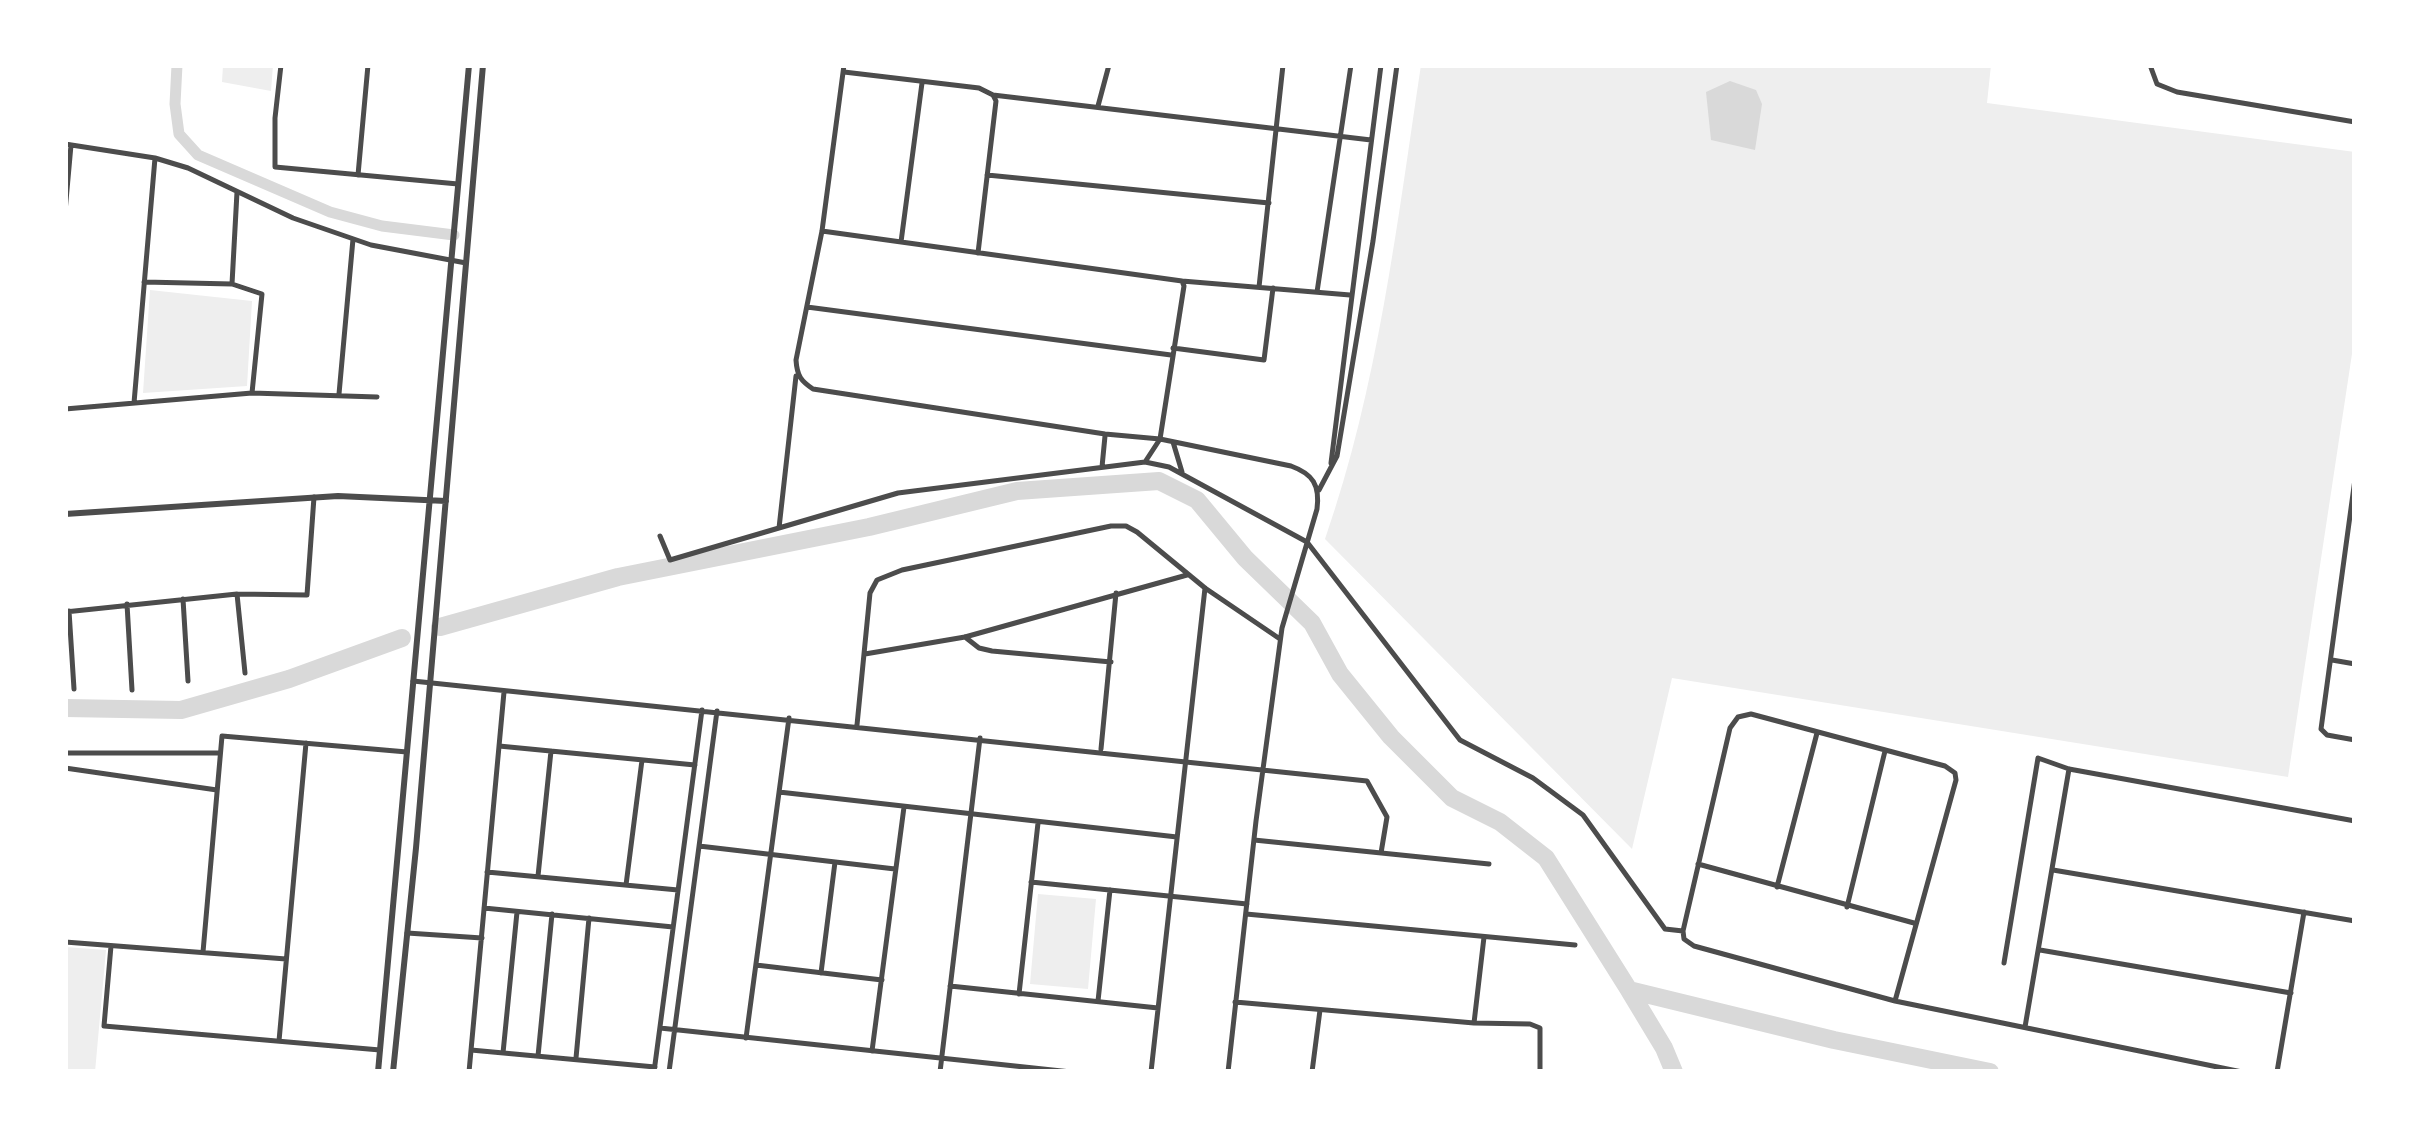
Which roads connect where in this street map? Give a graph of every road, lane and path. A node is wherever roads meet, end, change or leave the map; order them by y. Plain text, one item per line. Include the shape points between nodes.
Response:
1 (281, 65) edge
2 (368, 65) edge
3 (469, 65) edge
4 (483, 65) edge
5 (1108, 65) edge
6 (1284, 65) edge
7 (1351, 65) edge
8 (1381, 65) edge
9 (1396, 65) edge
10 (2150, 65) edge
11 (844, 69) edge
12 (922, 83) junction
13 (993, 94) junction
14 (1098, 106) junction
15 (2355, 122) edge
16 (1278, 128) junction
17 (1341, 136) junction
18 (1371, 140) junction
19 (68, 144) edge
20 (155, 158) junction
21 (358, 175) junction
22 (988, 175) junction
23 (458, 184) junction
24 (238, 191) junction
25 (1269, 203) junction
26 (65, 212) edge
27 (822, 231) junction
28 (354, 239) junction
29 (901, 242) junction
30 (978, 252) junction
31 (451, 262) junction
32 (466, 262) junction
33 (1182, 281) junction
34 (144, 282) junction
35 (232, 284) junction
36 (1259, 287) junction
37 (1274, 288) junction
38 (1317, 292) junction
39 (1350, 295) junction
40 (806, 306) junction
41 (1172, 352) junction
42 (797, 374) junction
43 (252, 393) junction
44 (339, 394) junction
45 (377, 397) dead end
46 (134, 404) junction
47 (65, 410) edge
48 (1105, 434) junction
49 (1160, 439) junction
50 (1173, 442) junction
51 (1145, 462) junction
52 (1331, 466) junction
53 (1102, 468) junction
54 (1182, 473) junction
55 (2355, 479) edge
56 (1319, 490) junction
57 (314, 497) junction
58 (430, 499) junction
59 (446, 500) junction
60 (2353, 503) edge
61 (65, 514) edge
62 (779, 528) junction
63 (660, 536) dead end
64 (1307, 542) junction
65 (1187, 574) junction
66 (1205, 588) junction
67 (1116, 593) junction
68 (237, 594) junction
69 (183, 599) junction
70 (127, 604) junction
71 (67, 611) edge
72 (965, 638) junction
73 (1280, 639) junction
74 (864, 654) junction
75 (2332, 660) junction
76 (1111, 662) junction
77 (2355, 664) edge
78 (245, 673) dead end
79 (188, 681) dead end
80 (414, 682) junction
81 (430, 683) junction
82 (74, 689) dead end
83 (132, 690) dead end
84 (504, 690) junction
85 (702, 710) junction
86 (717, 711) junction
87 (789, 718) junction
88 (857, 725) junction
89 (1817, 733) junction
90 (980, 738) junction
91 (2355, 740) edge
92 (306, 744) junction
93 (499, 746) junction
94 (551, 751) junction
95 (1101, 751) junction
96 (1885, 751) junction
97 (407, 752) junction
98 (65, 753) edge
99 (220, 753) junction
100 (642, 760) junction
101 (1186, 760) junction
102 (695, 765) junction
103 (65, 768) edge
104 (1263, 768) junction
105 (2069, 769) junction
106 (217, 790) junction
107 (779, 792) junction
108 (904, 807) junction
109 (971, 814) junction
110 (2355, 821) edge
111 (1038, 822) junction
112 (1177, 836) junction
113 (1254, 840) junction
114 (699, 846) junction
115 (1381, 853) junction
116 (770, 854) junction
117 (835, 862) junction
118 (1490, 864) dead end
119 (1698, 864) junction
120 (896, 869) junction
121 (2053, 870) junction
122 (488, 872) junction
123 (538, 876) junction
124 (1031, 882) junction
125 (626, 885) junction
126 (1776, 888) junction
127 (678, 890) junction
128 (1110, 890) junction
129 (1170, 896) junction
130 (1246, 904) junction
131 (1847, 906) junction
132 (484, 908) junction
133 (517, 911) junction
134 (2304, 912) junction
135 (552, 914) junction
136 (1246, 914) junction
137 (589, 918) junction
138 (2355, 921) edge
139 (1914, 923) junction
140 (674, 927) junction
141 (1682, 931) junction
142 (407, 933) junction
143 (1484, 937) junction
144 (482, 938) junction
145 (65, 942) edge
146 (111, 946) junction
147 (1575, 946) dead end
148 (2040, 950) junction
149 (203, 952) junction
150 (287, 959) junction
151 (2004, 963) dead end
152 (756, 965) junction
153 (821, 973) junction
154 (882, 980) junction
155 (950, 986) junction
156 (2291, 993) junction
157 (1019, 994) junction
158 (1895, 1001) junction
159 (1098, 1002) junction
160 (1236, 1002) junction
161 (1158, 1008) junction
162 (1320, 1010) junction
163 (1474, 1023) junction
164 (660, 1028) junction
165 (2025, 1028) junction
166 (675, 1030) junction
167 (746, 1038) junction
168 (280, 1041) junction
169 (380, 1050) junction
170 (471, 1050) junction
171 (872, 1051) junction
172 (503, 1053) junction
173 (538, 1056) junction
174 (576, 1058) junction
175 (941, 1058) junction
176 (655, 1069) edge
177 (1026, 1070) edge
178 (378, 1072) edge
179 (393, 1072) edge
180 (470, 1072) edge
181 (669, 1072) edge
182 (940, 1072) edge
183 (1071, 1072) edge
184 (1150, 1072) edge
185 (1228, 1072) edge
186 (1312, 1072) edge
187 (1540, 1072) edge
188 (2242, 1072) edge
189 (2277, 1072) edge

1 - 21 street via 276,167
2 - 21 street
3 - 23 street
4 - 32 street
5 - 14 street
6 - 16 street
7 - 17 street
8 - 18 street
9 - 52 street via 1357,339
10 - 15 street via 2156,84 2177,92
11 - 12 street
11 - 27 street
12 - 13 street
12 - 29 street
13 - 14 street
13 - 22 street
14 - 16 street
16 - 17 street
16 - 25 street
17 - 18 street
17 - 38 street
18 - 39 street
19 - 20 street
19 - 26 street
20 - 24 street
20 - 34 street
21 - 23 street
22 - 25 street
22 - 30 street
23 - 31 street
24 - 28 street
24 - 35 street
25 - 36 street
27 - 29 street
27 - 40 street
28 - 31 street
28 - 44 street
29 - 30 street
30 - 33 street
31 - 32 street
31 - 58 street
32 - 59 street
33 - 36 street
33 - 41 street
34 - 35 street
34 - 46 street
35 - 43 street via 262,294
36 - 37 street
37 - 38 street
37 - 41 street via 1264,360
38 - 39 street
39 - 52 street
40 - 41 street
40 - 42 street
41 - 49 street
42 - 48 street via 814,389
42 - 62 street
43 - 44 street
43 - 46 street
44 - 45 street
46 - 47 street
48 - 49 street
48 - 53 street
49 - 50 street
49 - 51 street
50 - 54 street
50 - 56 street via 1290,466 1308,472
51 - 53 street
51 - 54 street
52 - 56 street
53 - 62 street via 898,493
54 - 64 street
55 - 60 street
56 - 64 street
57 - 58 street
57 - 61 street
57 - 68 street via 307,595
58 - 59 street
58 - 80 street
59 - 81 street
60 - 75 street
62 - 63 street via 670,560
64 - 73 street
64 - 141 street via 1460,740 1583,814 1665,929
65 - 66 street
65 - 67 street
65 - 74 street via 1126,526 902,570 878,580 870,593
66 - 73 street
66 - 101 street
67 - 72 street
67 - 76 street
68 - 69 street
68 - 78 street
69 - 70 street
69 - 79 street
70 - 71 street
70 - 83 street
71 - 82 street
72 - 74 street
72 - 76 street via 992,651
73 - 104 street
74 - 88 street
75 - 77 street
75 - 91 street via 2321,730
76 - 95 street
80 - 81 street
80 - 97 street
81 - 84 street
81 - 142 street
84 - 85 street
84 - 93 street
85 - 86 street
85 - 102 street
86 - 87 street
86 - 114 street
87 - 88 street
87 - 107 street
88 - 90 street
89 - 96 street
89 - 119 street via 1752,714 1738,717
89 - 126 street
90 - 95 street
90 - 109 street
92 - 97 street
92 - 99 street via 222,736
92 - 150 street
93 - 94 street
93 - 122 street
94 - 100 street
94 - 123 street
95 - 101 street
96 - 131 street
96 - 139 street via 1955,773
97 - 169 street
98 - 99 street
99 - 106 street
100 - 102 street
100 - 125 street
101 - 104 street
101 - 112 street
102 - 127 street
103 - 106 street
104 - 113 street
104 - 115 street via 1367,781 1388,817
105 - 110 street
105 - 121 street
105 - 151 street via 2038,758
106 - 149 street
107 - 108 street
107 - 116 street
108 - 109 street
108 - 120 street
109 - 111 street
109 - 155 street
111 - 112 street
111 - 124 street
112 - 129 street
113 - 115 street
113 - 130 street
114 - 116 street
114 - 166 street
115 - 118 street
116 - 117 street
116 - 152 street
117 - 120 street
117 - 153 street
119 - 126 street
119 - 141 street
120 - 154 street
121 - 134 street
121 - 148 street
122 - 123 street
122 - 132 street
123 - 125 street
124 - 128 street
124 - 157 street
125 - 127 street
126 - 131 street
127 - 140 street
128 - 129 street
128 - 159 street
129 - 130 street
129 - 161 street
130 - 136 street
131 - 139 street
132 - 133 street
132 - 144 street
133 - 135 street
133 - 172 street
134 - 138 street
134 - 156 street
135 - 137 street
135 - 173 street
136 - 143 street
136 - 160 street
137 - 140 street
137 - 174 street
139 - 158 street
140 - 164 street
141 - 158 street via 1694,946
142 - 144 street
142 - 179 street
143 - 147 street
143 - 163 street
144 - 170 street
145 - 146 street
146 - 149 street
146 - 168 street via 104,1026
148 - 156 street
148 - 165 street
149 - 150 street
150 - 168 street
152 - 153 street
152 - 167 street
153 - 154 street
154 - 171 street
155 - 157 street
155 - 175 street
156 - 189 street
157 - 159 street
158 - 165 street
159 - 161 street
160 - 162 street
160 - 185 street
161 - 184 street
162 - 163 street
162 - 186 street
163 - 187 street via 1540,1028
164 - 166 street
164 - 176 street
165 - 188 street
166 - 167 street
166 - 181 street
167 - 171 street
168 - 169 street
169 - 178 street
170 - 172 street
170 - 180 street
171 - 175 street
172 - 173 street
173 - 174 street
174 - 176 street
175 - 177 street
175 - 182 street
177 - 183 street

